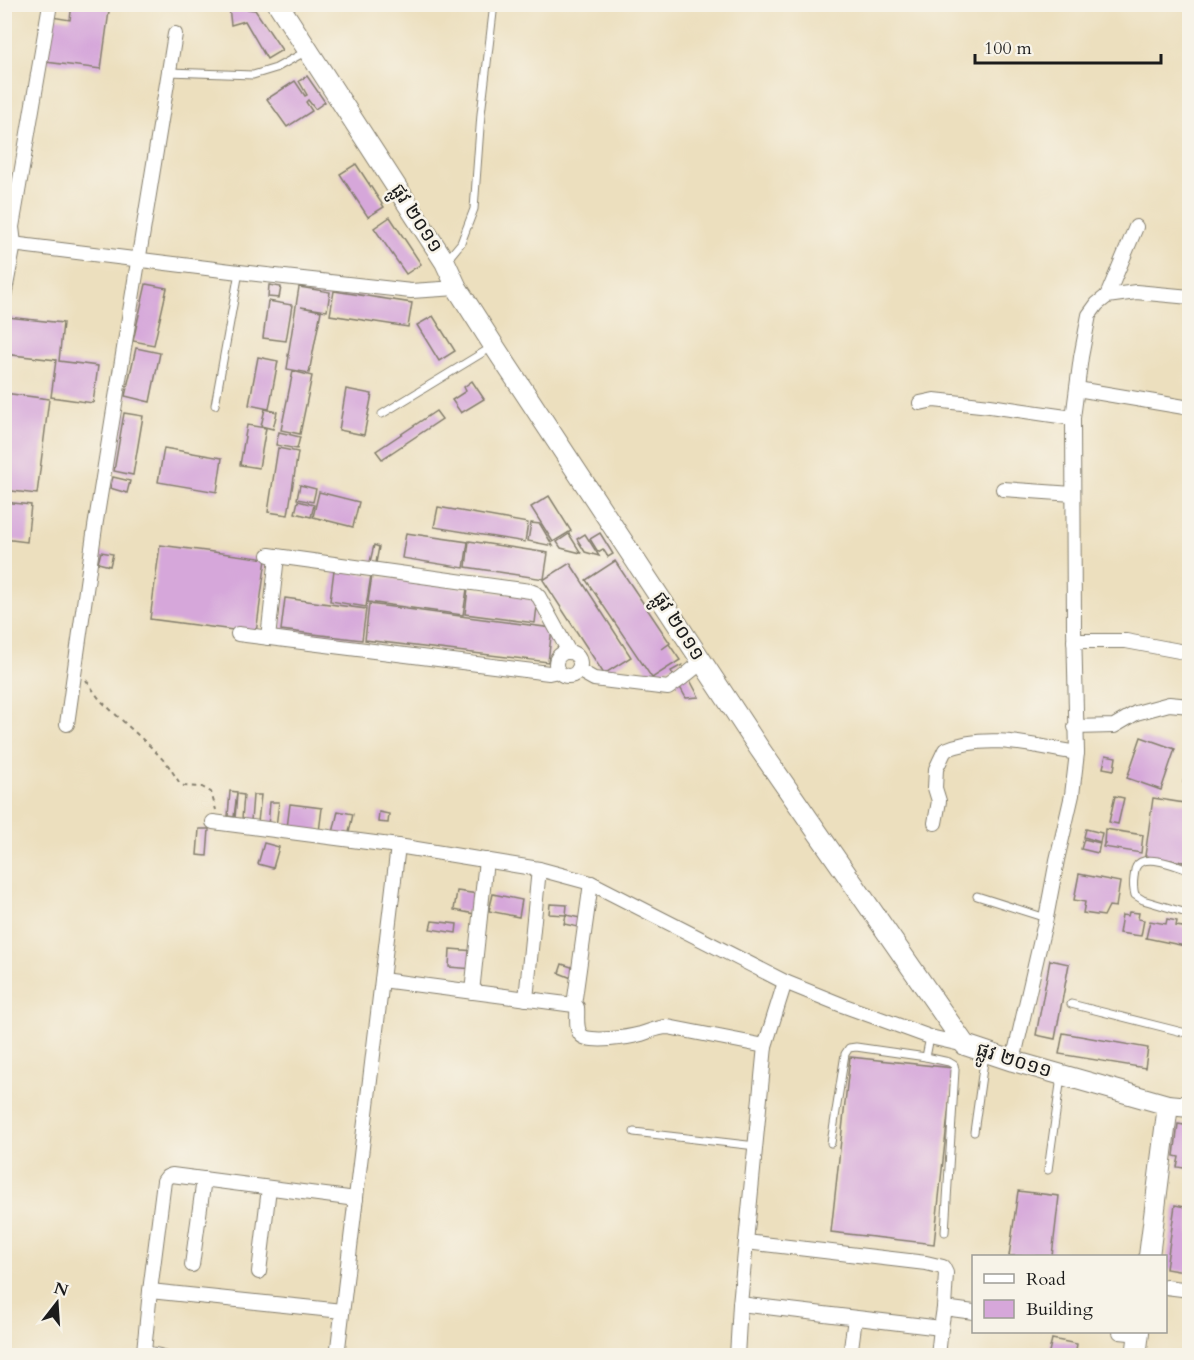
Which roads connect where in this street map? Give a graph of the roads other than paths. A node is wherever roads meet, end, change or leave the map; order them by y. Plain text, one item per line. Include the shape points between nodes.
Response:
1 (50, 4) edge
2 (278, 4) edge
3 (494, 4) edge
4 (175, 34) dead end
5 (308, 50) junction
6 (169, 72) junction
7 (1136, 226) dead end
8 (9, 244) edge
9 (139, 259) junction
10 (445, 262) junction
11 (239, 272) junction
12 (457, 288) junction
13 (4, 296) edge
14 (1107, 296) junction
15 (1190, 297) edge
16 (494, 346) junction
17 (1077, 389) junction
18 (920, 403) dead end
19 (214, 405) dead end
20 (1190, 408) edge
21 (382, 414) dead end
22 (1073, 418) junction
23 (1003, 489) dead end
24 (1073, 494) junction
25 (237, 634) dead end
26 (268, 638) junction
27 (1074, 641) junction
28 (569, 652) junction
29 (1190, 654) edge
30 (703, 661) junction
31 (578, 670) junction
32 (558, 671) junction
33 (1190, 706) edge
34 (67, 724) dead end
35 (1075, 727) junction
36 (1077, 753) junction
37 (215, 822) road end
38 (935, 823) dead end
39 (398, 846) junction
40 (486, 860) junction
41 (539, 869) junction
42 (1190, 871) edge
43 (591, 883) junction
44 (977, 896) dead end
45 (1190, 914) edge
46 (1046, 918) junction
47 (382, 980) junction
48 (785, 982) junction
49 (472, 992) junction
50 (526, 999) junction
51 (1071, 1004) dead end
52 (574, 1005) junction
53 (1190, 1034) edge
54 (930, 1037) junction
55 (965, 1045) junction
56 (765, 1046) junction
57 (985, 1052) junction
58 (926, 1057) junction
59 (1013, 1061) junction
60 (1061, 1074) junction
61 (1168, 1105) junction
62 (1190, 1107) edge
63 (634, 1132) dead end
64 (974, 1132) dead end
65 (831, 1143) dead end
66 (756, 1146) junction
67 (1048, 1170) dead end
68 (204, 1179) junction
69 (270, 1188) junction
70 (356, 1199) junction
71 (945, 1232) dead end
72 (746, 1242) junction
73 (1149, 1255) edge
74 (192, 1265) dead end
75 (259, 1272) dead end
76 (1167, 1287) edge
77 (1190, 1290) edge
78 (150, 1291) junction
79 (741, 1304) junction
80 (944, 1308) junction
81 (342, 1311) junction
82 (972, 1312) edge
83 (855, 1318) junction
84 (941, 1328) junction
85 (1132, 1333) edge
86 (160, 1356) edge
87 (337, 1356) edge
88 (737, 1356) edge
89 (850, 1356) edge
90 (938, 1356) edge
91 (1136, 1356) edge

1 - 8 street
2 - 5 main road, ផ្លូវ ២០១១
3 - 10 lane via 474,208 461,243
4 - 6 street
5 - 6 lane via 276,68 253,75
5 - 10 main road, ផ្លូវ ២០១១
6 - 9 street
7 - 14 street
8 - 9 street
8 - 13 street
9 - 11 street
9 - 34 street
10 - 12 main road, ផ្លូវ ២០១១
11 - 12 street via 411,291
11 - 19 lane
12 - 16 main road, ផ្លូវ ២០១១
14 - 15 street via 1136,292
14 - 17 street via 1089,315
16 - 21 lane
16 - 30 main road, ផ្លូវ ២០១១
17 - 20 street
17 - 22 street
18 - 22 street via 934,400
22 - 24 street
23 - 24 street
24 - 27 street
25 - 26 street
26 - 28 street via 273,555 530,591 539,597
26 - 32 street via 549,673
27 - 29 street via 1126,641
27 - 35 street
28 - 31 street via 579,659
28 - 32 street via 558,656
30 - 31 street via 668,688 594,680
30 - 55 main road, ផ្លូវ ២០១១
31 - 32 street via 568,676
33 - 35 street via 1169,704 1136,713 1114,726
35 - 36 street
36 - 38 street via 1006,741 961,743 945,750 936,769 939,801
36 - 46 street
37 - 39 street
39 - 40 street
39 - 47 street
40 - 41 street
40 - 49 street
41 - 43 street
41 - 50 street
42 - 45 lane via 1176,865 1140,862 1132,887 1143,900
43 - 48 street
43 - 52 street
44 - 46 lane
46 - 59 street
47 - 49 street
47 - 70 street
48 - 54 street
48 - 56 street
49 - 50 street
50 - 52 street
51 - 53 lane
52 - 56 street via 579,1033 586,1038 626,1037 668,1027
54 - 55 street
54 - 58 lane
55 - 57 main road, ផ្លូវ ២០១១
56 - 66 street
57 - 59 main road, ផ្លូវ ២០១១
57 - 64 lane
58 - 65 lane via 849,1048
58 - 71 lane via 949,1062 955,1070
59 - 60 main road, ផ្លូវ ២០១១
60 - 61 main road, ផ្លូវ ២០១១
60 - 67 lane
61 - 62 main road, ផ្លូវ ២០១១
61 - 73 main road
63 - 66 lane
66 - 72 street
68 - 69 street
68 - 74 street
68 - 78 street via 172,1176 164,1181
69 - 70 street
69 - 75 street
70 - 81 street
72 - 79 street
72 - 80 street via 943,1267
76 - 77 street
78 - 81 street
78 - 86 street via 144,1350
79 - 83 street
79 - 88 street
80 - 82 street
80 - 84 street
81 - 87 street
83 - 84 street
83 - 89 street
84 - 90 street
85 - 91 main road

